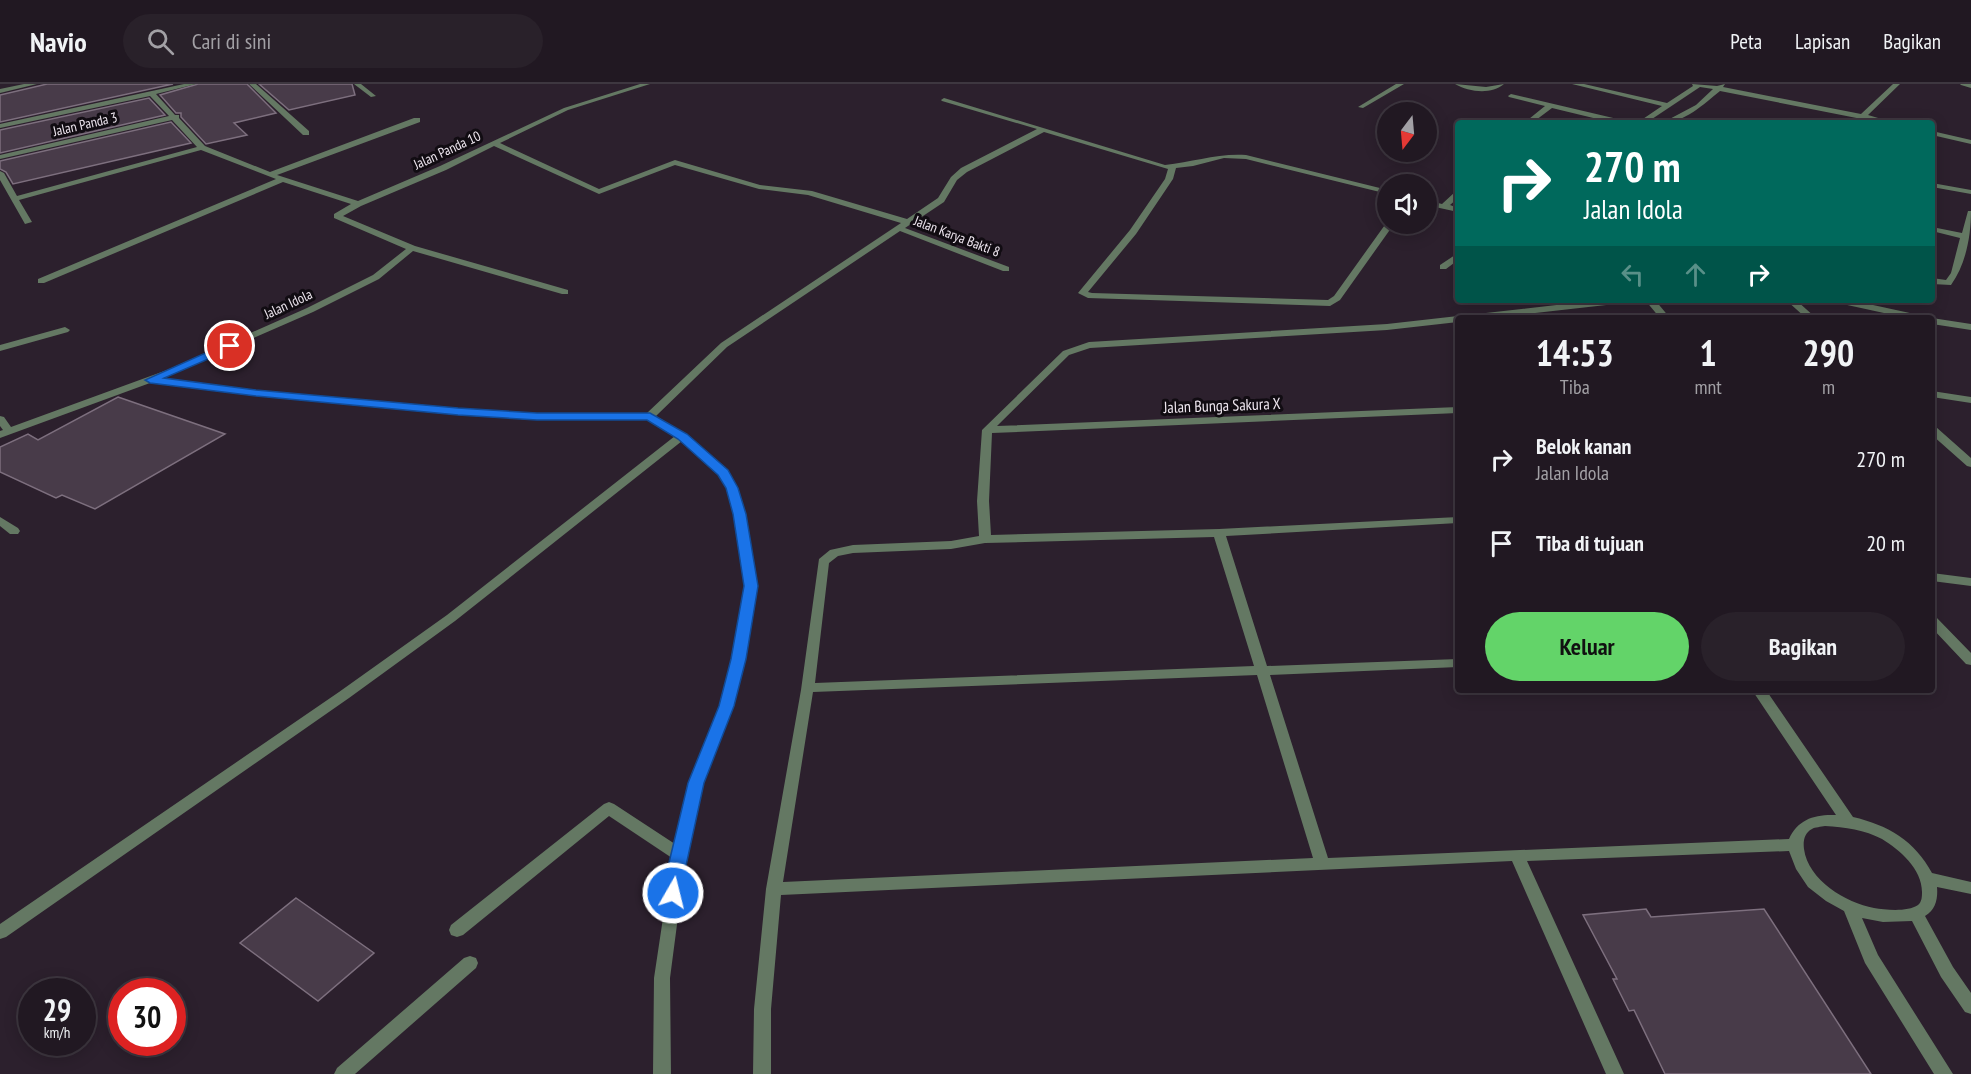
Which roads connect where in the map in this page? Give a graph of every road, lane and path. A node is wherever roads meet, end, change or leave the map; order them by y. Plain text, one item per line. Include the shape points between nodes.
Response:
1 (34, 84) edge
2 (193, 84) edge
3 (252, 84) edge
4 (357, 84) edge
5 (646, 84) edge
6 (1401, 84) edge
7 (1458, 84) edge
8 (1501, 84) edge
9 (1575, 84) edge
10 (1697, 84) edge
11 (1897, 84) edge
12 (1963, 84) edge
13 (1720, 86) edge
14 (1971, 86) edge
15 (0, 91) edge
16 (151, 93) junction
17 (373, 96) dead end
18 (1511, 96) dead end
19 (944, 99) dead end
20 (1668, 105) junction
21 (1550, 106) junction
22 (1361, 107) dead end
23 (1863, 116) junction
24 (177, 117) junction
25 (417, 120) dead end
26 (1532, 120) edge
27 (1610, 120) edge
28 (1646, 120) edge
29 (1672, 120) edge
30 (1879, 120) edge
31 (0, 126) edge
32 (1043, 129) junction
33 (306, 133) dead end
34 (1935, 134) edge
35 (1971, 142) edge
36 (493, 143) junction
37 (202, 148) junction
38 (0, 157) edge
39 (1172, 167) junction
40 (0, 173) edge
41 (269, 175) junction
42 (283, 179) junction
43 (1935, 186) edge
44 (1377, 189) edge
45 (1971, 192) edge
46 (1455, 197) edge
47 (14, 199) junction
48 (358, 204) junction
49 (1437, 205) edge
50 (1443, 207) junction
51 (1455, 209) edge
52 (1971, 213) edge
53 (28, 222) dead end
54 (907, 222) junction
55 (898, 228) junction
56 (1935, 230) edge
57 (1383, 234) edge
58 (1964, 236) junction
59 (412, 248) junction
60 (1455, 258) edge
61 (1443, 267) dead end
62 (1006, 269) dead end
63 (41, 281) dead end
64 (1935, 282) edge
65 (565, 292) dead end
66 (1600, 303) edge
67 (1652, 303) edge
68 (1794, 303) edge
69 (1852, 303) edge
70 (1505, 315) edge
71 (1662, 315) edge
72 (1808, 315) edge
73 (1906, 315) edge
74 (1455, 319) edge
75 (1935, 321) edge
76 (1971, 327) edge
77 (65, 330) dead end
78 (0, 348) edge
79 (150, 380) junction
80 (1935, 394) edge
81 (1971, 400) edge
82 (1455, 410) edge
83 (650, 416) junction
84 (0, 419) edge
85 (987, 430) junction
86 (1935, 432) edge
87 (5, 433) edge
88 (682, 436) junction
89 (1971, 464) edge
90 (0, 520) edge
91 (1455, 520) edge
92 (14, 531) dead end
93 (1220, 533) junction
94 (985, 539) junction
95 (1935, 577) edge
96 (1971, 582) edge
97 (1935, 623) edge
98 (1971, 661) edge
99 (1455, 663) edge
100 (1263, 670) junction
101 (807, 688) junction
102 (1761, 693) edge
103 (1848, 821) junction
104 (1796, 845) junction
105 (679, 855) junction
106 (1517, 855) junction
107 (1322, 863) junction
108 (1930, 879) junction
109 (1971, 888) edge
110 (774, 889) junction
111 (1850, 907) junction
112 (1915, 912) junction
113 (457, 930) dead end
114 (0, 932) edge
115 (470, 963) dead end
116 (1971, 1007) edge
117 (343, 1074) edge
118 (662, 1074) edge
119 (762, 1074) edge
120 (1615, 1074) edge
121 (1944, 1074) edge

1 - 15 street
2 - 16 street
3 - 33 street
4 - 17 street
5 - 36 street, Jalan Panda 10 via 566,109
6 - 22 street
7 - 8 street via 1485,89
9 - 20 street
10 - 13 street
10 - 20 street
11 - 23 street
12 - 14 street
13 - 23 street
13 - 29 street via 1698,106
16 - 24 street
16 - 31 street
18 - 21 street
19 - 32 street
20 - 28 street
21 - 26 street
21 - 27 street
23 - 30 street
24 - 37 street
24 - 38 street, Jalan Panda 3
25 - 41 street
32 - 39 street
32 - 54 street via 964,170 941,200
34 - 35 street
36 - 48 street, Jalan Panda 10
36 - 54 street via 599,192 675,162 759,186 809,193
37 - 41 street
37 - 47 street
39 - 44 street via 1224,156 1246,157
39 - 57 street via 1170,177 1133,232 1082,293 1330,303
40 - 47 street
41 - 42 street
42 - 48 street
42 - 63 street
43 - 45 street
46 - 50 street
47 - 53 street
48 - 59 street, Jalan Panda 10 via 338,218
49 - 50 street
50 - 51 street
52 - 58 street
54 - 55 street
55 - 62 street, Jalan Karya Bakti 8
55 - 83 street via 724,345
56 - 58 street
58 - 64 street via 1950,281
59 - 65 street
59 - 79 street, Jalan Idola via 366,282
60 - 61 street
66 - 70 street
67 - 71 street
68 - 72 street
69 - 73 street
74 - 85 street via 1089,345 1066,353
75 - 76 street
77 - 78 street
79 - 83 street via 458,412 537,417
79 - 87 street, Jalan Idola
80 - 81 street
82 - 85 street, Jalan Bunga Sakura X
83 - 88 street
84 - 87 street
85 - 94 street
86 - 89 street
88 - 105 street via 723,473 732,488 751,586 727,706 696,783
88 - 114 street via 451,618
90 - 92 street
91 - 93 street
93 - 94 street
93 - 100 street
94 - 101 street via 853,549 834,553 823,562
95 - 96 street
97 - 98 street
99 - 100 street
100 - 101 street
100 - 107 street
101 - 110 street
102 - 103 street
103 - 104 street via 1825,820 1806,826 1796,838
103 - 108 street via 1874,828 1899,842 1918,860
104 - 106 street
104 - 111 street via 1796,855 1806,874
105 - 113 street via 609,808
105 - 118 street via 662,978
106 - 107 street
106 - 120 street
107 - 110 street
108 - 109 street
108 - 112 street via 1931,896
110 - 119 street via 760,1029
111 - 112 street via 1877,916 1903,917
111 - 121 street via 1871,958
112 - 116 street
115 - 117 street

